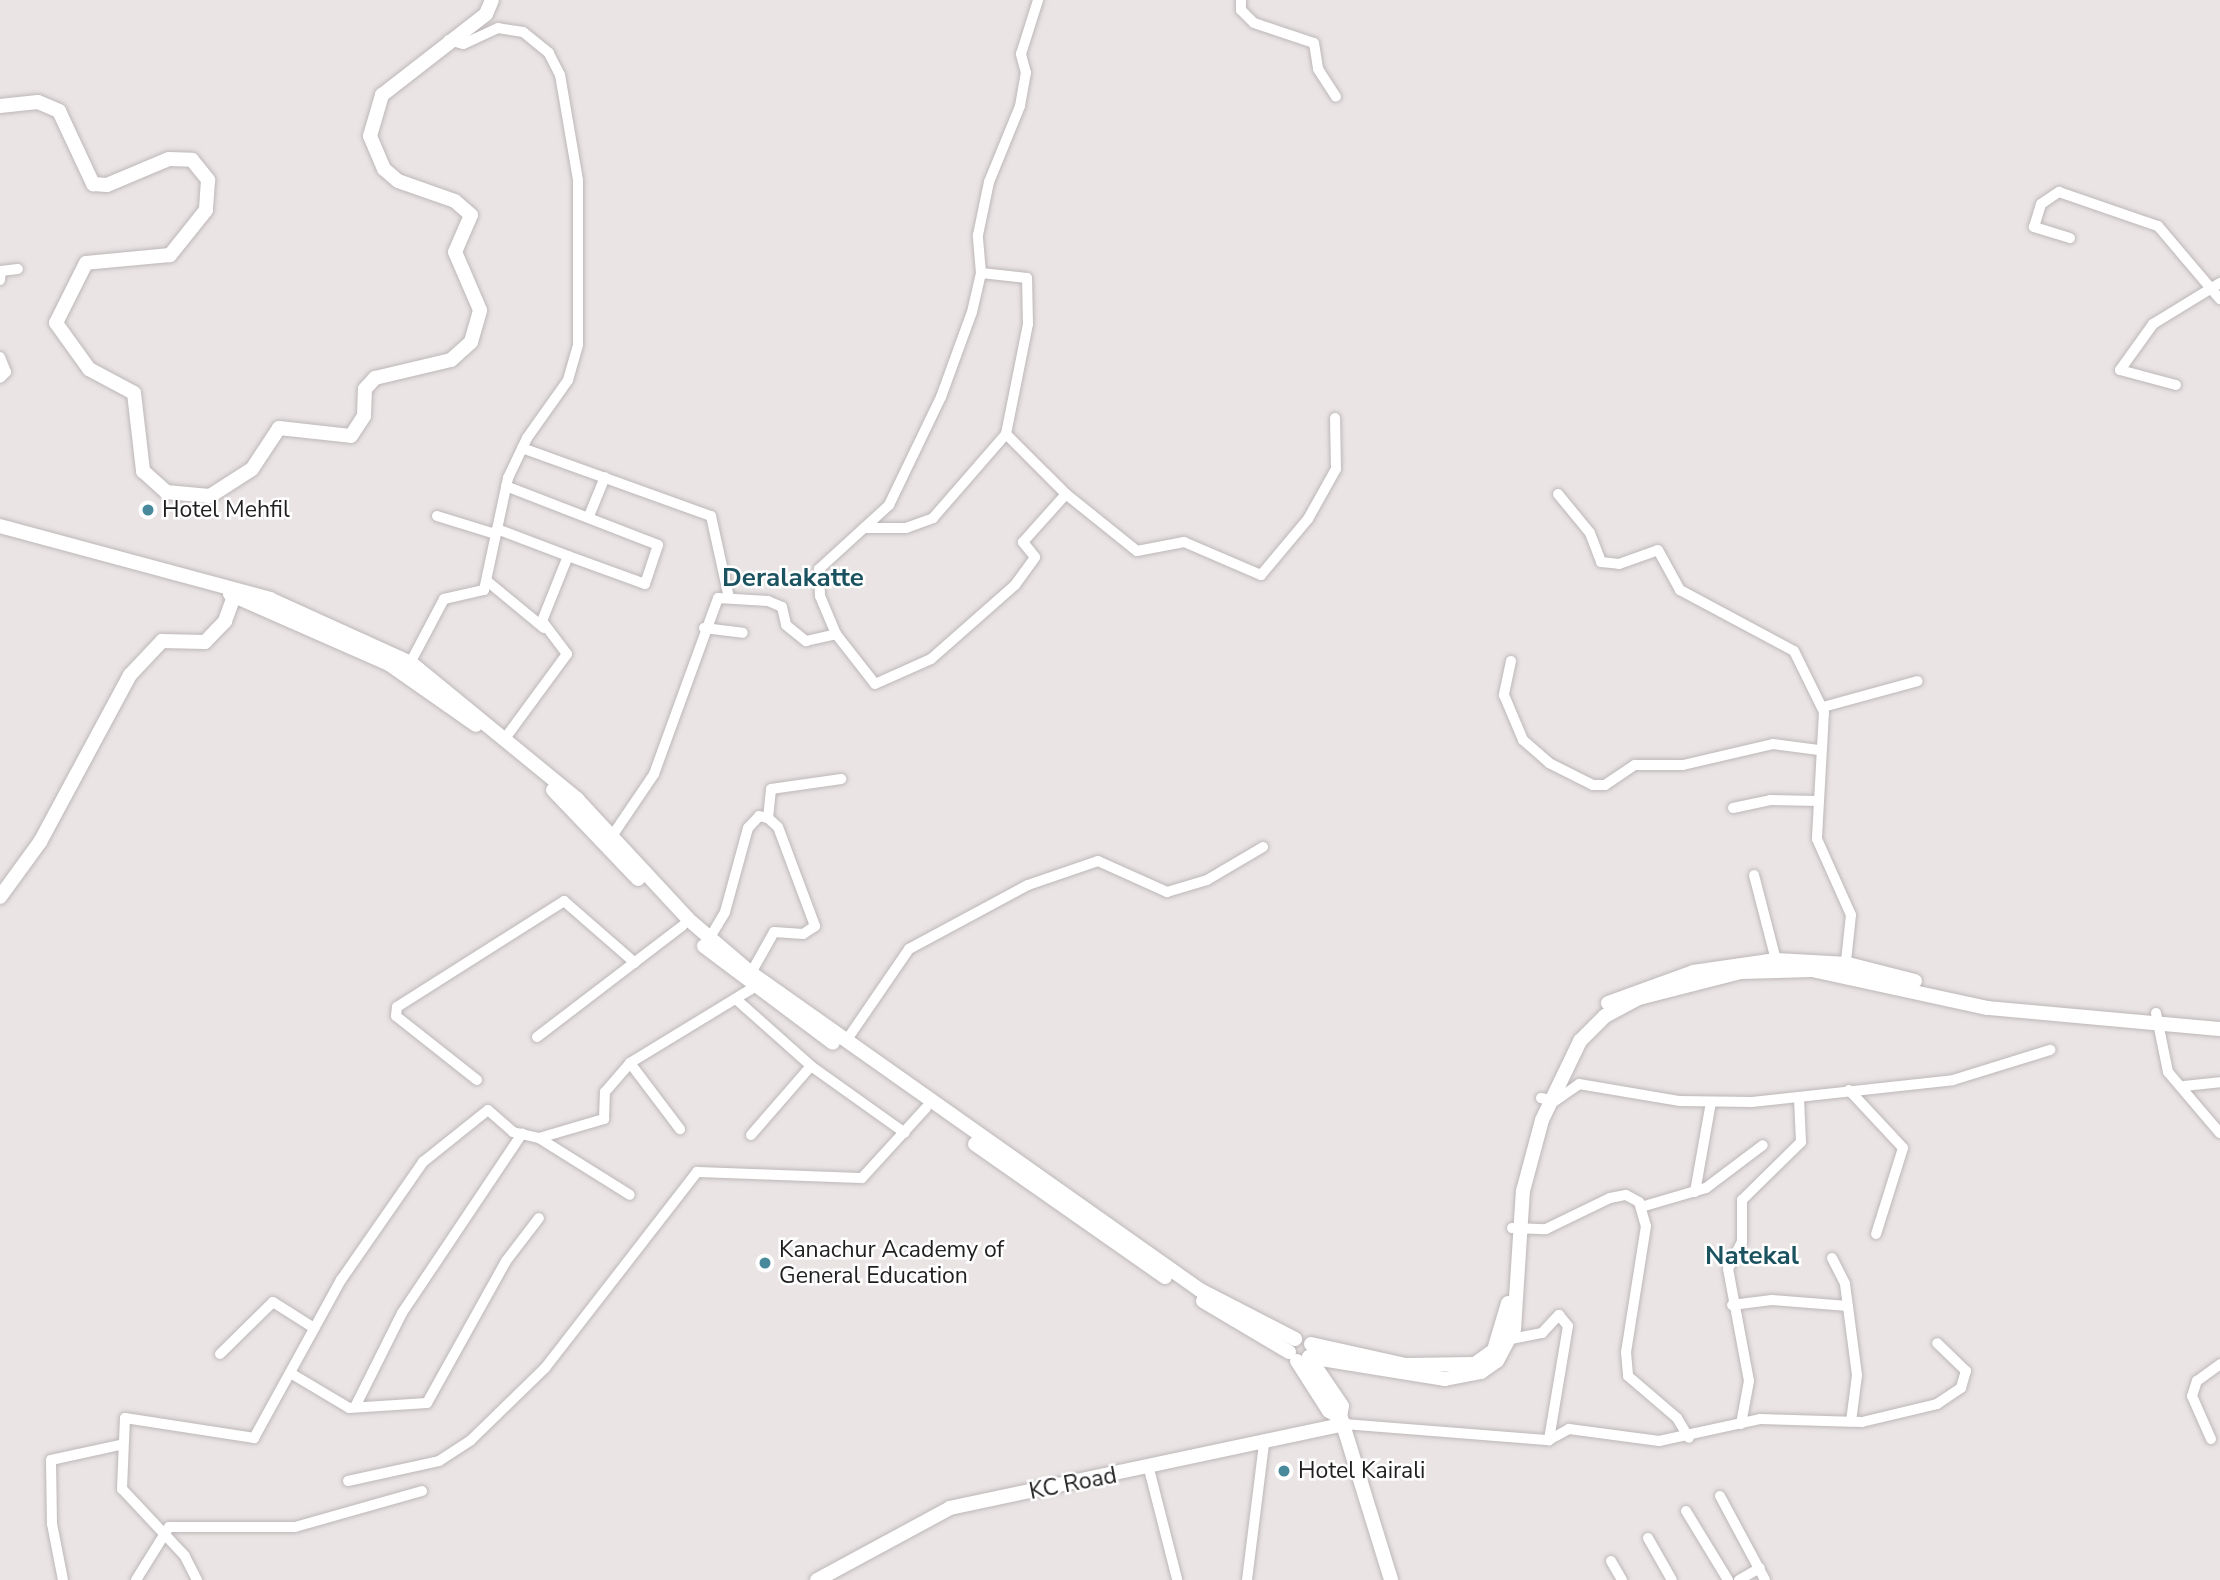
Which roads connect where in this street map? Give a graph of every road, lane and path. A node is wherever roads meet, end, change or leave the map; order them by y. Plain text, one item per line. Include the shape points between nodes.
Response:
1 (492, 0) edge
2 (1038, 0) edge
3 (1241, 0) edge
4 (449, 40) junction
5 (1336, 97) dead end
6 (0, 106) edge
7 (2070, 238) dead end
8 (18, 269) dead end
9 (981, 273) junction
10 (0, 280) edge
11 (2220, 283) edge
12 (2209, 292) junction
13 (2220, 299) edge
14 (0, 357) edge
15 (0, 378) edge
16 (2176, 385) dead end
17 (1335, 418) dead end
18 (1006, 434) junction
19 (522, 448) junction
20 (605, 477) junction
21 (506, 486) junction
22 (1066, 494) junction
23 (1558, 494) dead end
24 (437, 516) dead end
25 (589, 516) junction
26 (0, 526) edge
27 (864, 528) junction
28 (496, 532) junction
29 (568, 556) junction
30 (487, 581) junction
31 (232, 592) junction
32 (729, 598) junction
33 (544, 628) junction
34 (704, 628) junction
35 (743, 633) dead end
36 (836, 634) junction
37 (1511, 661) dead end
38 (408, 668) junction
39 (1918, 681) dead end
40 (1824, 712) junction
41 (506, 737) junction
42 (1819, 750) junction
43 (841, 779) dead end
44 (1818, 802) junction
45 (1733, 808) dead end
46 (768, 818) junction
47 (610, 840) junction
48 (1263, 847) dead end
49 (1754, 875) dead end
50 (0, 897) edge
51 (682, 926) junction
52 (709, 939) junction
53 (1776, 960) junction
54 (635, 963) junction
55 (1845, 969) junction
56 (752, 980) junction
57 (779, 999) junction
58 (737, 1000) junction
59 (2157, 1018) junction
60 (2220, 1020) edge
61 (2220, 1028) edge
62 (537, 1037) dead end
63 (846, 1041) junction
64 (2050, 1050) dead end
65 (630, 1063) junction
66 (811, 1066) junction
67 (477, 1080) dead end
68 (2220, 1082) edge
69 (2184, 1086) junction
70 (907, 1089) junction
71 (1849, 1090) junction
72 (1799, 1098) junction
73 (1546, 1099) junction
74 (1711, 1102) junction
75 (926, 1108) junction
76 (680, 1129) dead end
77 (905, 1133) junction
78 (2220, 1133) edge
79 (522, 1134) junction
80 (751, 1135) dead end
81 (540, 1138) junction
82 (1763, 1144) dead end
83 (1011, 1163) junction
84 (1695, 1192) junction
85 (630, 1195) dead end
86 (1641, 1208) junction
87 (539, 1218) dead end
88 (1516, 1229) junction
89 (1876, 1234) dead end
90 (1832, 1258) dead end
91 (1732, 1305) junction
92 (1848, 1306) junction
93 (314, 1328) junction
94 (1511, 1339) junction
95 (1937, 1343) dead end
96 (1300, 1351) junction
97 (220, 1354) dead end
98 (2220, 1364) edge
99 (1340, 1367) junction
100 (292, 1374) junction
101 (1329, 1387) junction
102 (355, 1407) junction
103 (1342, 1420) junction
104 (1851, 1422) junction
105 (1741, 1424) junction
106 (1689, 1438) junction
107 (2211, 1439) dead end
108 (1549, 1440) junction
109 (1264, 1443) junction
110 (120, 1445) junction
111 (1149, 1469) junction
112 (348, 1481) dead end
113 (422, 1491) dead end
114 (1720, 1496) dead end
115 (1686, 1511) dead end
116 (164, 1533) junction
117 (1647, 1538) dead end
118 (1611, 1561) dead end
119 (1760, 1567) junction
120 (1177, 1578) edge
121 (63, 1580) edge
122 (136, 1580) edge
123 (197, 1580) edge
124 (817, 1580) edge
125 (1247, 1580) edge
126 (1391, 1580) edge
127 (1622, 1580) edge
128 (1672, 1580) edge
129 (1728, 1580) edge
130 (1739, 1580) edge
131 (1766, 1580) edge

1 - 4 main road via 486,14
2 - 9 street via 1021,54 1026,73 1020,106 989,182 978,235
3 - 5 street via 1241,10 1254,23 1314,43 1318,69
4 - 6 main road via 382,95 370,136 384,169 398,181 456,201 471,215 470,232 456,252 480,326 451,359 375,378 365,389 364,416 351,436 279,428 252,470 210,496 166,492 143,471 132,389 89,369 56,323 86,263 170,255 206,210 208,180 191,160 169,159 107,185 93,184 59,111 38,102
4 - 19 street via 463,44 498,27 523,32 549,53 570,105 578,180 578,344 568,380
7 - 12 street via 2034,227 2040,204 2059,192 2158,226
8 - 10 street via 1,271
9 - 18 street via 1027,278 1028,324
9 - 27 street via 941,397 889,505
11 - 12 street
12 - 13 street
12 - 16 street via 2153,324 2120,370
14 - 15 street via 6,372
17 - 22 street via 1336,469 1308,519 1261,575 1184,542 1137,551
18 - 22 street
18 - 27 street via 933,519 906,528
19 - 20 street
19 - 21 street
20 - 25 street
20 - 32 street via 711,516
21 - 25 street
21 - 28 street
22 - 36 street via 1023,542 1035,557 1015,585 931,659 875,684
23 - 40 street via 1590,533 1601,562 1619,564 1658,550 1680,590 1794,651
24 - 28 street
25 - 29 street via 658,545 645,584
26 - 31 main road via 79,543
27 - 36 street via 820,569 820,596
28 - 29 street
28 - 30 street
29 - 33 street
30 - 33 street
30 - 38 street via 475,597 444,599
31 - 38 main road via 329,621
31 - 50 main road via 225,621 205,642 162,641 130,674 40,842
32 - 34 street via 718,598
32 - 36 street via 782,607 786,625 806,641
33 - 41 street via 567,654
34 - 35 street
34 - 47 street via 654,774
37 - 42 street via 1504,695 1523,740 1549,763 1593,785 1605,785 1635,765 1683,765 1773,744
38 - 41 main road
38 - 47 main road
39 - 40 street via 1823,707
40 - 42 street
41 - 47 main road
42 - 44 street
43 - 46 street via 771,789
44 - 45 street via 1770,800
44 - 55 street via 1817,839 1851,915
46 - 52 street via 759,816 748,828 725,912
46 - 56 street via 778,827 815,926 803,934 774,932
47 - 51 main road
47 - 52 main road
48 - 63 street via 1207,880 1167,892 1098,862 1028,885 909,949
49 - 53 street
51 - 54 street
51 - 56 main road
52 - 56 main road
53 - 55 main road
53 - 73 main road via 1693,972 1606,1003 1569,1041
54 - 62 street
54 - 67 street via 564,901 397,1007 396,1016
55 - 59 main road via 1988,1008
55 - 73 main road via 1741,972 1618,1007 1580,1041
56 - 57 main road
56 - 58 street
57 - 63 main road
57 - 70 main road
58 - 65 street
58 - 66 street
59 - 60 main road
59 - 61 main road
59 - 69 street via 2168,1072
63 - 70 main road
64 - 71 street via 1953,1080
65 - 76 street
65 - 81 street via 605,1092 604,1119
66 - 77 street
66 - 80 street
68 - 69 street
69 - 78 street
70 - 75 main road
70 - 83 main road
71 - 72 street
71 - 89 street via 1903,1148
72 - 74 street
72 - 91 street via 1801,1142 1742,1200 1742,1242 1726,1281
73 - 74 street via 1579,1084
73 - 88 main road
74 - 84 street
75 - 77 street
75 - 83 main road
77 - 112 street via 862,1178 697,1172 545,1368 471,1440 439,1461
79 - 81 street
79 - 93 street via 488,1110 422,1162 402,1184
79 - 102 street via 402,1313
81 - 85 street
82 - 84 street
83 - 96 main road
84 - 86 street
86 - 88 street via 1626,1195 1546,1229
86 - 106 street via 1646,1226 1628,1376 1677,1418
87 - 102 street via 506,1261 427,1403
88 - 94 main road
88 - 96 main road via 1505,1321 1486,1359 1432,1367
90 - 92 street
91 - 92 street via 1772,1300
91 - 105 street via 1749,1381
92 - 104 street via 1857,1375
93 - 97 street via 273,1302
93 - 100 street
94 - 99 main road via 1497,1361 1466,1377
94 - 108 street via 1542,1333 1559,1315 1568,1325
95 - 104 street via 1966,1371 1961,1388 1937,1404
96 - 99 main road
96 - 101 main road
96 - 103 main road via 1329,1411
98 - 107 street via 2197,1381 2192,1396
99 - 101 main road
100 - 102 street via 336,1405
100 - 110 street via 254,1438 169,1430 131,1417 122,1423
101 - 103 main road via 1342,1406
103 - 108 street
103 - 109 main road, KC Road
103 - 126 main road
104 - 105 street
105 - 106 street
106 - 108 street via 1659,1441 1569,1429
109 - 111 main road, KC Road
109 - 125 street
110 - 116 street via 122,1489
110 - 121 street via 51,1460 52,1524
111 - 120 street
111 - 124 main road, KC Road via 950,1508
113 - 116 street via 295,1527 169,1527
114 - 119 street
115 - 129 street
116 - 122 street
116 - 123 street
117 - 128 street
118 - 127 street
119 - 130 street
119 - 131 street

